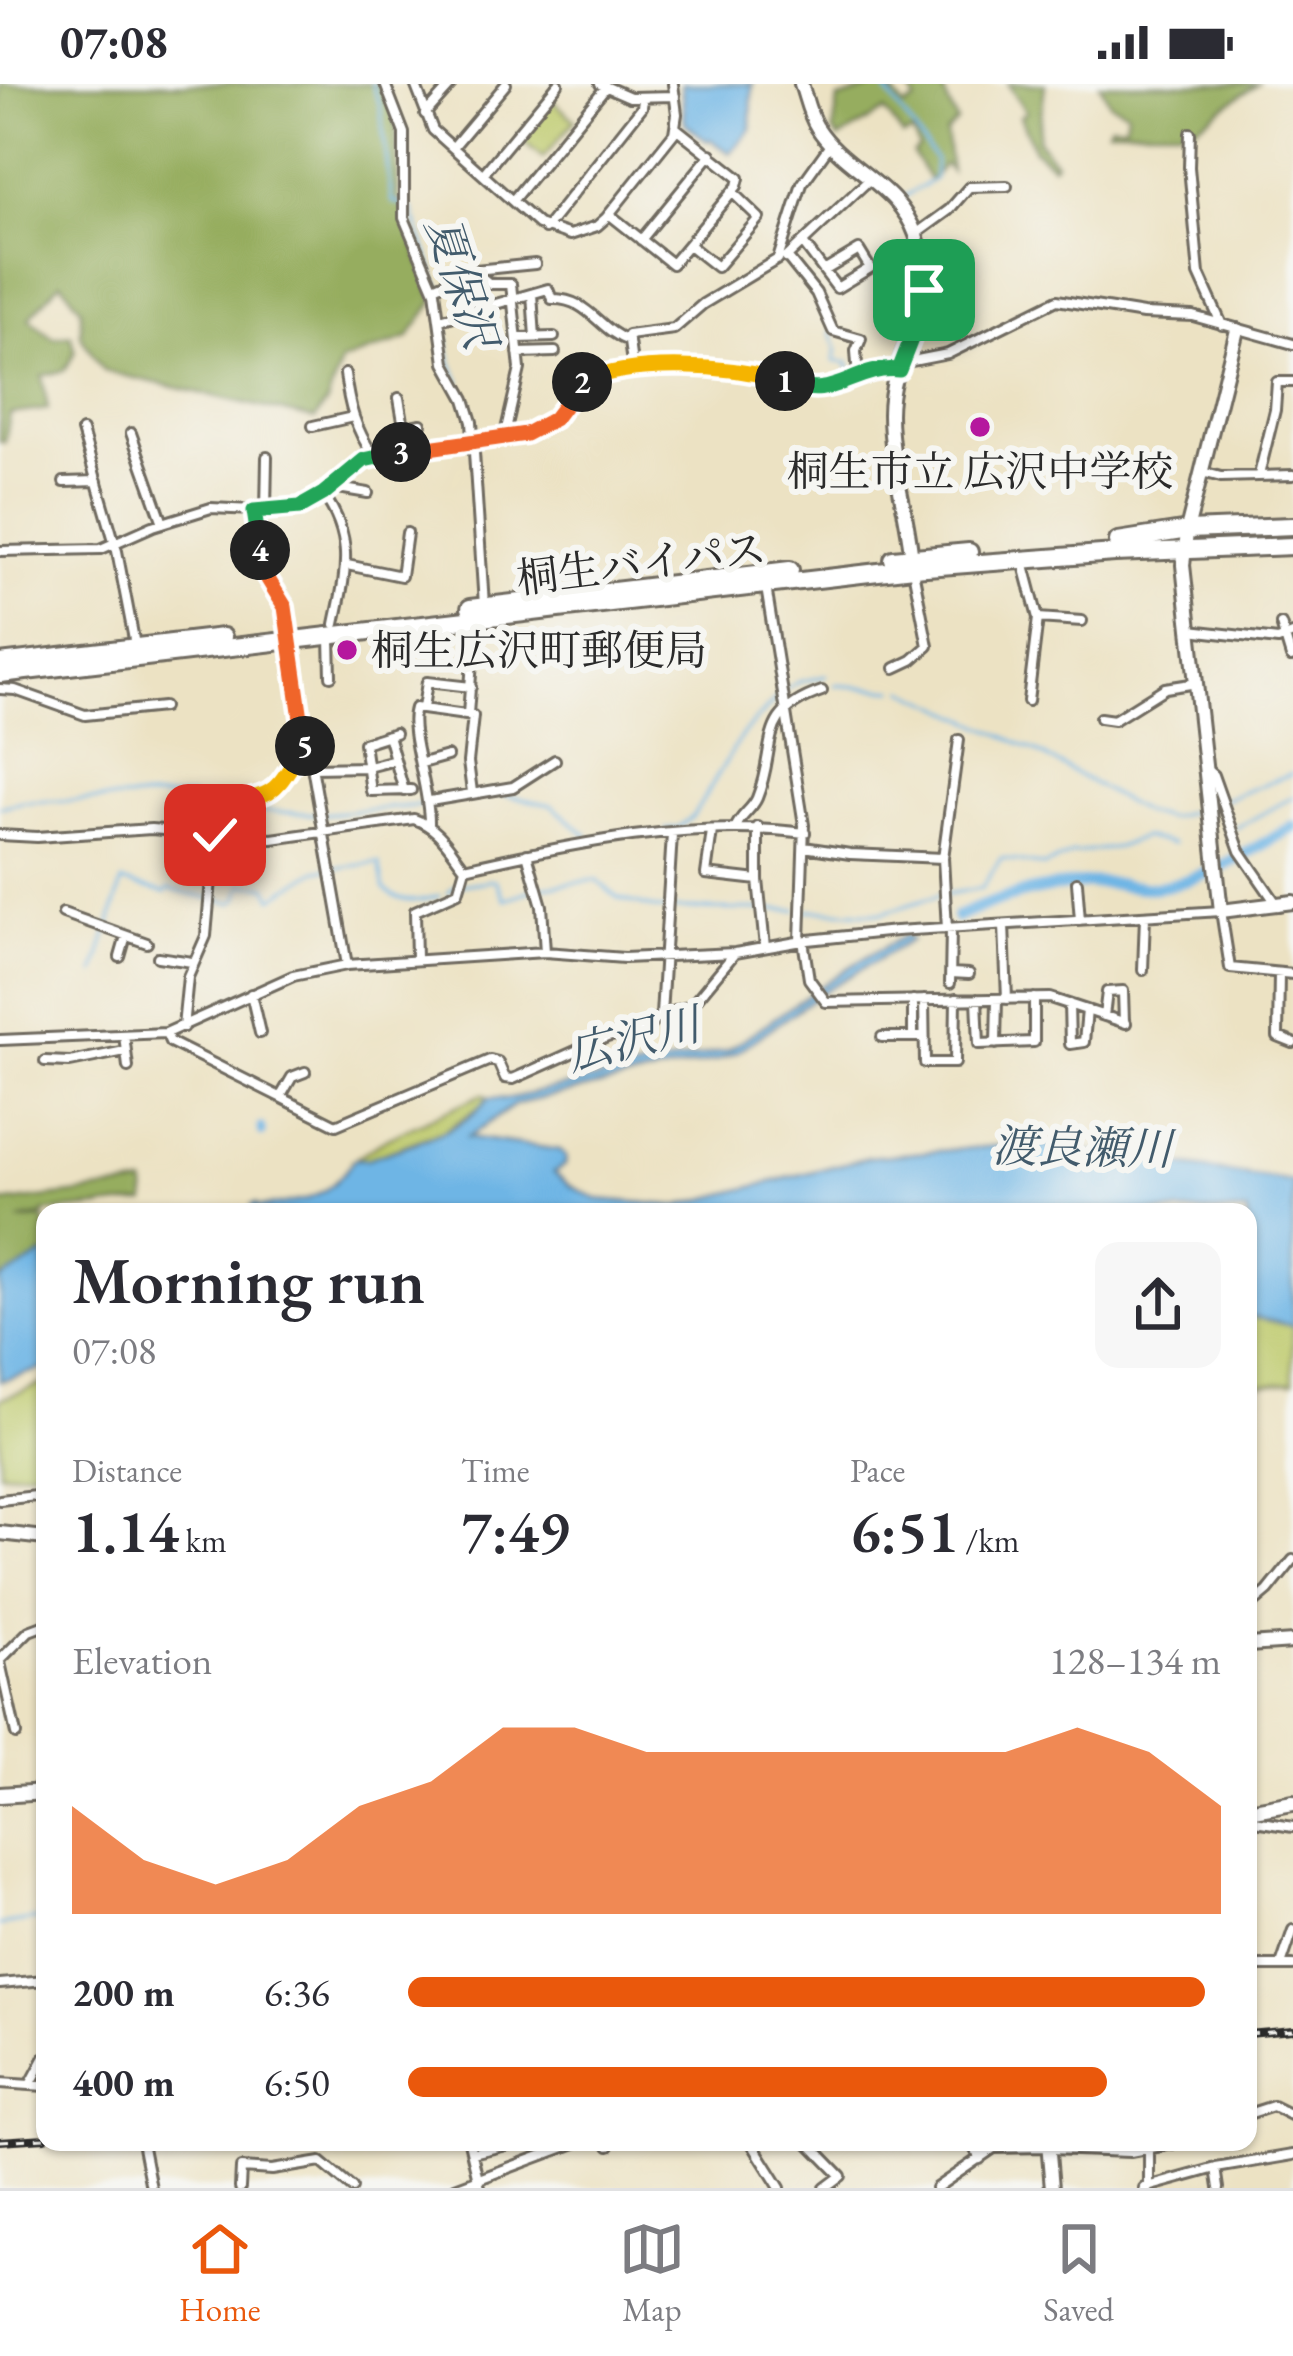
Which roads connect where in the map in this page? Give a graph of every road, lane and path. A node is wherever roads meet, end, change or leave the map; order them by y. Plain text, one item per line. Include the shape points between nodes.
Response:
1 (385, 84) edge
2 (416, 84) edge
3 (452, 84) edge
4 (506, 84) edge
5 (558, 84) edge
6 (674, 84) edge
7 (801, 84) edge
8 (603, 86) edge
9 (675, 96) junction
10 (643, 99) junction
11 (425, 114) junction
12 (676, 128) junction
13 (1190, 133) dead end
14 (831, 143) junction
15 (454, 146) junction
16 (711, 154) junction
17 (484, 173) junction
18 (872, 177) junction
19 (1007, 186) dead end
20 (732, 192) junction
21 (513, 200) junction
22 (609, 214) junction
23 (544, 229) junction
24 (916, 234) junction
25 (641, 240) junction
26 (803, 243) junction
27 (689, 244) junction
28 (783, 258) junction
29 (535, 263) dead end
30 (473, 270) junction
31 (824, 272) junction
32 (434, 287) junction
33 (532, 294) junction
34 (513, 300) junction
35 (440, 320) junction
36 (1230, 328) junction
37 (554, 337) dead end
38 (517, 338) junction
39 (535, 338) junction
40 (629, 340) junction
41 (1293, 344) edge
42 (555, 352) dead end
43 (518, 353) junction
44 (901, 366) junction
45 (633, 370) junction
46 (345, 374) dead end
47 (858, 377) junction
48 (1293, 382) edge
49 (399, 398) dead end
50 (353, 417) junction
51 (313, 426) dead end
52 (82, 431) dead end
53 (131, 433) dead end
54 (504, 438) junction
55 (475, 443) junction
56 (421, 449) junction
57 (374, 455) junction
58 (267, 457) dead end
59 (1202, 472) junction
60 (1259, 475) junction
61 (1293, 475) edge
62 (97, 481) junction
63 (64, 482) dead end
64 (332, 487) junction
65 (323, 494) junction
66 (368, 494) dead end
67 (260, 511) junction
68 (163, 523) junction
69 (1293, 526) edge
70 (407, 533) dead end
71 (1293, 536) edge
72 (1185, 544) junction
73 (116, 545) junction
74 (1293, 549) edge
75 (0, 551) edge
76 (1023, 559) junction
77 (912, 562) junction
78 (347, 565) junction
79 (764, 579) junction
80 (479, 615) junction
81 (1038, 617) junction
82 (1082, 621) dead end
83 (1281, 624) dead end
84 (333, 630) junction
85 (1190, 630) junction
86 (289, 635) junction
87 (1289, 636) edge
88 (136, 653) junction
89 (1291, 657) edge
90 (0, 663) edge
91 (895, 668) dead end
92 (0, 674) edge
93 (332, 676) dead end
94 (1196, 683) junction
95 (471, 687) junction
96 (0, 689) edge
97 (822, 691) dead end
98 (1028, 701) dead end
99 (163, 706) dead end
100 (423, 708) junction
101 (786, 710) junction
102 (468, 714) junction
103 (1100, 718) dead end
104 (959, 740) dead end
105 (307, 745) junction
106 (447, 756) dead end
107 (395, 760) junction
108 (554, 760) dead end
109 (422, 763) junction
110 (368, 767) junction
111 (311, 768) junction
112 (1206, 769) junction
113 (472, 792) junction
114 (430, 801) junction
115 (429, 824) junction
116 (758, 827) junction
117 (735, 829) junction
118 (712, 830) junction
119 (323, 833) junction
120 (805, 833) junction
121 (672, 834) junction
122 (215, 835) junction
123 (0, 836) edge
124 (804, 847) junction
125 (527, 854) junction
126 (944, 858) junction
127 (465, 868) junction
128 (758, 880) junction
129 (1077, 886) dead end
130 (1293, 902) edge
131 (1278, 907) junction
132 (1221, 911) junction
133 (63, 913) dead end
134 (1145, 916) junction
135 (1080, 920) junction
136 (1004, 925) junction
137 (949, 929) junction
138 (126, 936) junction
139 (801, 940) junction
140 (147, 943) dead end
141 (766, 947) junction
142 (545, 952) junction
143 (735, 952) junction
144 (665, 956) junction
145 (120, 957) dead end
146 (158, 957) dead end
147 (416, 959) junction
148 (192, 962) junction
149 (347, 965) junction
150 (1143, 970) dead end
151 (969, 974) dead end
152 (1279, 974) junction
153 (1293, 974) edge
154 (251, 994) junction
155 (1034, 998) junction
156 (956, 999) junction
157 (977, 999) junction
158 (1002, 999) junction
159 (919, 1000) junction
160 (1069, 1004) junction
161 (1087, 1010) junction
162 (661, 1015) junction
163 (1104, 1016) junction
164 (183, 1027) junction
165 (166, 1033) junction
166 (260, 1033) dead end
167 (124, 1035) junction
168 (882, 1037) dead end
169 (918, 1037) junction
170 (0, 1040) edge
171 (1293, 1042) edge
172 (996, 1044) junction
173 (125, 1051) junction
174 (45, 1061) dead end
175 (128, 1067) dead end
176 (305, 1072) dead end
177 (281, 1096) junction
178 (36, 1496) edge
179 (0, 1500) edge
180 (0, 1533) edge
181 (36, 1537) edge
182 (1293, 1560) edge
183 (1257, 1601) edge
184 (36, 1628) edge
185 (1293, 1642) edge
186 (1257, 1644) edge
187 (0, 1661) edge
188 (16, 1735) dead end
189 (36, 1793) edge
190 (0, 1795) edge
191 (1293, 1804) edge
192 (1257, 1810) edge
193 (1257, 1821) edge
194 (1293, 1827) edge
195 (1293, 1930) edge
196 (1281, 1965) junction
197 (1257, 1966) edge
198 (1293, 1966) edge
199 (36, 1980) edge
200 (0, 1984) edge
201 (36, 2073) edge
202 (0, 2083) edge
203 (30, 2084) junction
204 (36, 2085) edge
205 (1257, 2111) edge
206 (1293, 2116) edge
207 (144, 2151) edge
208 (481, 2151) edge
209 (552, 2151) edge
210 (757, 2151) edge
211 (817, 2151) edge
212 (976, 2151) edge
213 (992, 2151) edge
214 (1048, 2151) edge
215 (1149, 2151) edge
216 (472, 2153) joint
217 (1293, 2155) edge
218 (980, 2159) junction
219 (1216, 2168) junction
220 (477, 2177) junction
221 (151, 2188) edge
222 (240, 2188) edge
223 (352, 2188) edge
224 (455, 2188) edge
225 (480, 2188) edge
226 (780, 2188) edge
227 (825, 2188) edge
228 (936, 2188) edge
229 (1052, 2188) edge
230 (1148, 2188) edge
231 (1219, 2188) edge

1 - 32 street via 404,133 404,218
2 - 11 street
3 - 11 street
4 - 15 street
5 - 17 street
6 - 9 street
7 - 14 street
8 - 10 street
8 - 21 street
9 - 10 street
9 - 12 street
10 - 23 street
11 - 15 street
12 - 16 street
12 - 22 street
13 - 36 street via 1199,274
14 - 18 street
14 - 28 street via 802,184
15 - 17 street
16 - 20 street via 740,179
16 - 25 street
17 - 21 street
18 - 24 street
18 - 26 street
19 - 24 street via 969,187
20 - 27 street
20 - 27 street via 759,216 738,245 717,267
21 - 23 street
22 - 23 street via 579,234
22 - 25 street
24 - 44 street via 923,301
25 - 27 street via 672,264
26 - 28 street
26 - 31 street
28 - 40 street via 674,328
28 - 47 street via 816,293 833,331 861,338
29 - 30 street
30 - 32 street
30 - 34 street via 490,284 511,284
31 - 31 street via 837,288 870,268 859,250
32 - 35 street
33 - 34 street
33 - 39 street
33 - 40 street via 569,298
34 - 35 street
34 - 38 street
35 - 55 street via 445,363 465,399
36 - 41 street
36 - 44 street via 1057,300 948,354
36 - 59 street
37 - 39 street
38 - 39 street
38 - 43 street
40 - 45 street
42 - 43 street
43 - 54 street
44 - 47 street
44 - 77 street via 890,421
45 - 47 street via 769,376 806,391
45 - 54 street via 586,380 554,419
46 - 50 street
48 - 60 street via 1277,382
49 - 56 street via 404,427 420,424
50 - 51 street
50 - 57 street
52 - 62 street
53 - 68 street
54 - 55 street
55 - 56 street
55 - 80 street
56 - 57 street
57 - 64 street
58 - 67 street
59 - 60 street
59 - 72 street
60 - 61 street
62 - 63 street
62 - 73 street
64 - 65 street
64 - 66 street
65 - 67 street via 300,507
65 - 78 street
67 - 68 street via 211,508
67 - 86 street via 264,572 284,602
68 - 73 street
69 - 72 highway
70 - 78 street via 401,576
71 - 72 highway
72 - 74 highway
72 - 76 highway, 桐生バイパス
72 - 77 highway, 桐生バイパス via 1118,541
72 - 85 street
73 - 75 street
73 - 88 street
76 - 77 highway, 桐生バイパス
76 - 81 street
77 - 79 highway, 桐生バイパス
77 - 91 street via 928,646
78 - 84 street
79 - 80 highway, 桐生バイパス
79 - 80 highway, 桐生バイパス via 532,617
79 - 101 street
80 - 84 highway, 桐生バイパス
80 - 95 street
81 - 82 street
81 - 98 street
83 - 87 street
84 - 86 highway, 桐生バイパス
84 - 93 street
85 - 87 street
85 - 94 street
86 - 88 highway, 桐生バイパス
86 - 105 street
87 - 89 street
88 - 90 highway, 桐生バイパス
88 - 92 highway, 桐生バイパス
94 - 103 street via 1165,688 1114,720
94 - 112 street
95 - 100 street via 428,682
95 - 102 street
96 - 99 street via 85,715
97 - 101 street
100 - 102 street
100 - 109 street via 412,714
101 - 117 street via 770,731 755,801
101 - 120 street
102 - 113 street
104 - 126 street
105 - 111 street
105 - 122 street via 282,784 260,798 223,804
106 - 109 street
107 - 110 street
107 - 110 street via 392,734 364,743
107 - 110 street via 407,790 372,793
108 - 113 street via 513,787
109 - 114 street
110 - 111 street
111 - 119 street
112 - 131 street via 1242,856
112 - 132 street
113 - 114 street
114 - 115 street
115 - 119 street
115 - 127 street
116 - 117 street
116 - 120 street
116 - 128 street
117 - 118 street
118 - 121 street
118 - 128 street via 706,874
119 - 122 street
119 - 149 street
120 - 124 street
121 - 125 street
121 - 144 street
122 - 123 street via 141,829
122 - 148 street via 206,936
124 - 126 street
124 - 139 street
125 - 127 street
125 - 142 street
126 - 137 street
127 - 147 street via 458,892 415,910
128 - 141 street
129 - 135 street
130 - 131 street
131 - 132 street
132 - 134 street
132 - 152 street via 1230,968
133 - 138 street
134 - 135 street
134 - 150 street
135 - 136 street
136 - 137 street
136 - 158 street
137 - 139 street
137 - 151 street via 951,978
138 - 140 street
138 - 145 street
139 - 141 street
139 - 159 street via 822,999
141 - 143 street
142 - 144 street
142 - 147 street
143 - 144 street
143 - 162 street via 691,1006
144 - 162 street
146 - 148 street
147 - 149 street
148 - 164 street
149 - 154 street
152 - 153 street
152 - 171 street via 1278,1037
154 - 164 street
154 - 166 street
155 - 158 street
155 - 160 street
155 - 172 street via 1034,1042
156 - 157 street
156 - 159 street
156 - 169 street via 956,1062 925,1063
157 - 158 street
157 - 172 street via 977,1042
158 - 172 street
159 - 169 street
160 - 161 street
160 - 161 street via 1070,1044 1084,1042
161 - 163 street
162 - 177 street via 647,1028 513,1079 490,1060 340,1124
163 - 163 street via 1125,1022 1123,992 1107,992
164 - 165 street
165 - 167 street
165 - 177 street
167 - 170 street
167 - 173 street
168 - 169 street
173 - 174 street
173 - 175 street
176 - 177 street
178 - 179 street
180 - 181 street
182 - 183 street
184 - 187 street
185 - 186 street
187 - 188 street
189 - 190 main road
191 - 192 main road
193 - 194 street
195 - 196 street
196 - 197 street
196 - 198 street
199 - 200 street
201 - 203 street
202 - 203 street
203 - 204 street
205 - 206 street via 1273,2106
207 - 221 street
208 - 216 street
209 - 220 street
210 - 226 street
211 - 227 street via 841,2176
212 - 218 street
213 - 218 street
214 - 229 street
215 - 230 street
216 - 220 street
217 - 219 street
218 - 228 street
219 - 230 street
219 - 231 street
220 - 224 street
220 - 225 street
222 - 223 street via 241,2168 321,2162

